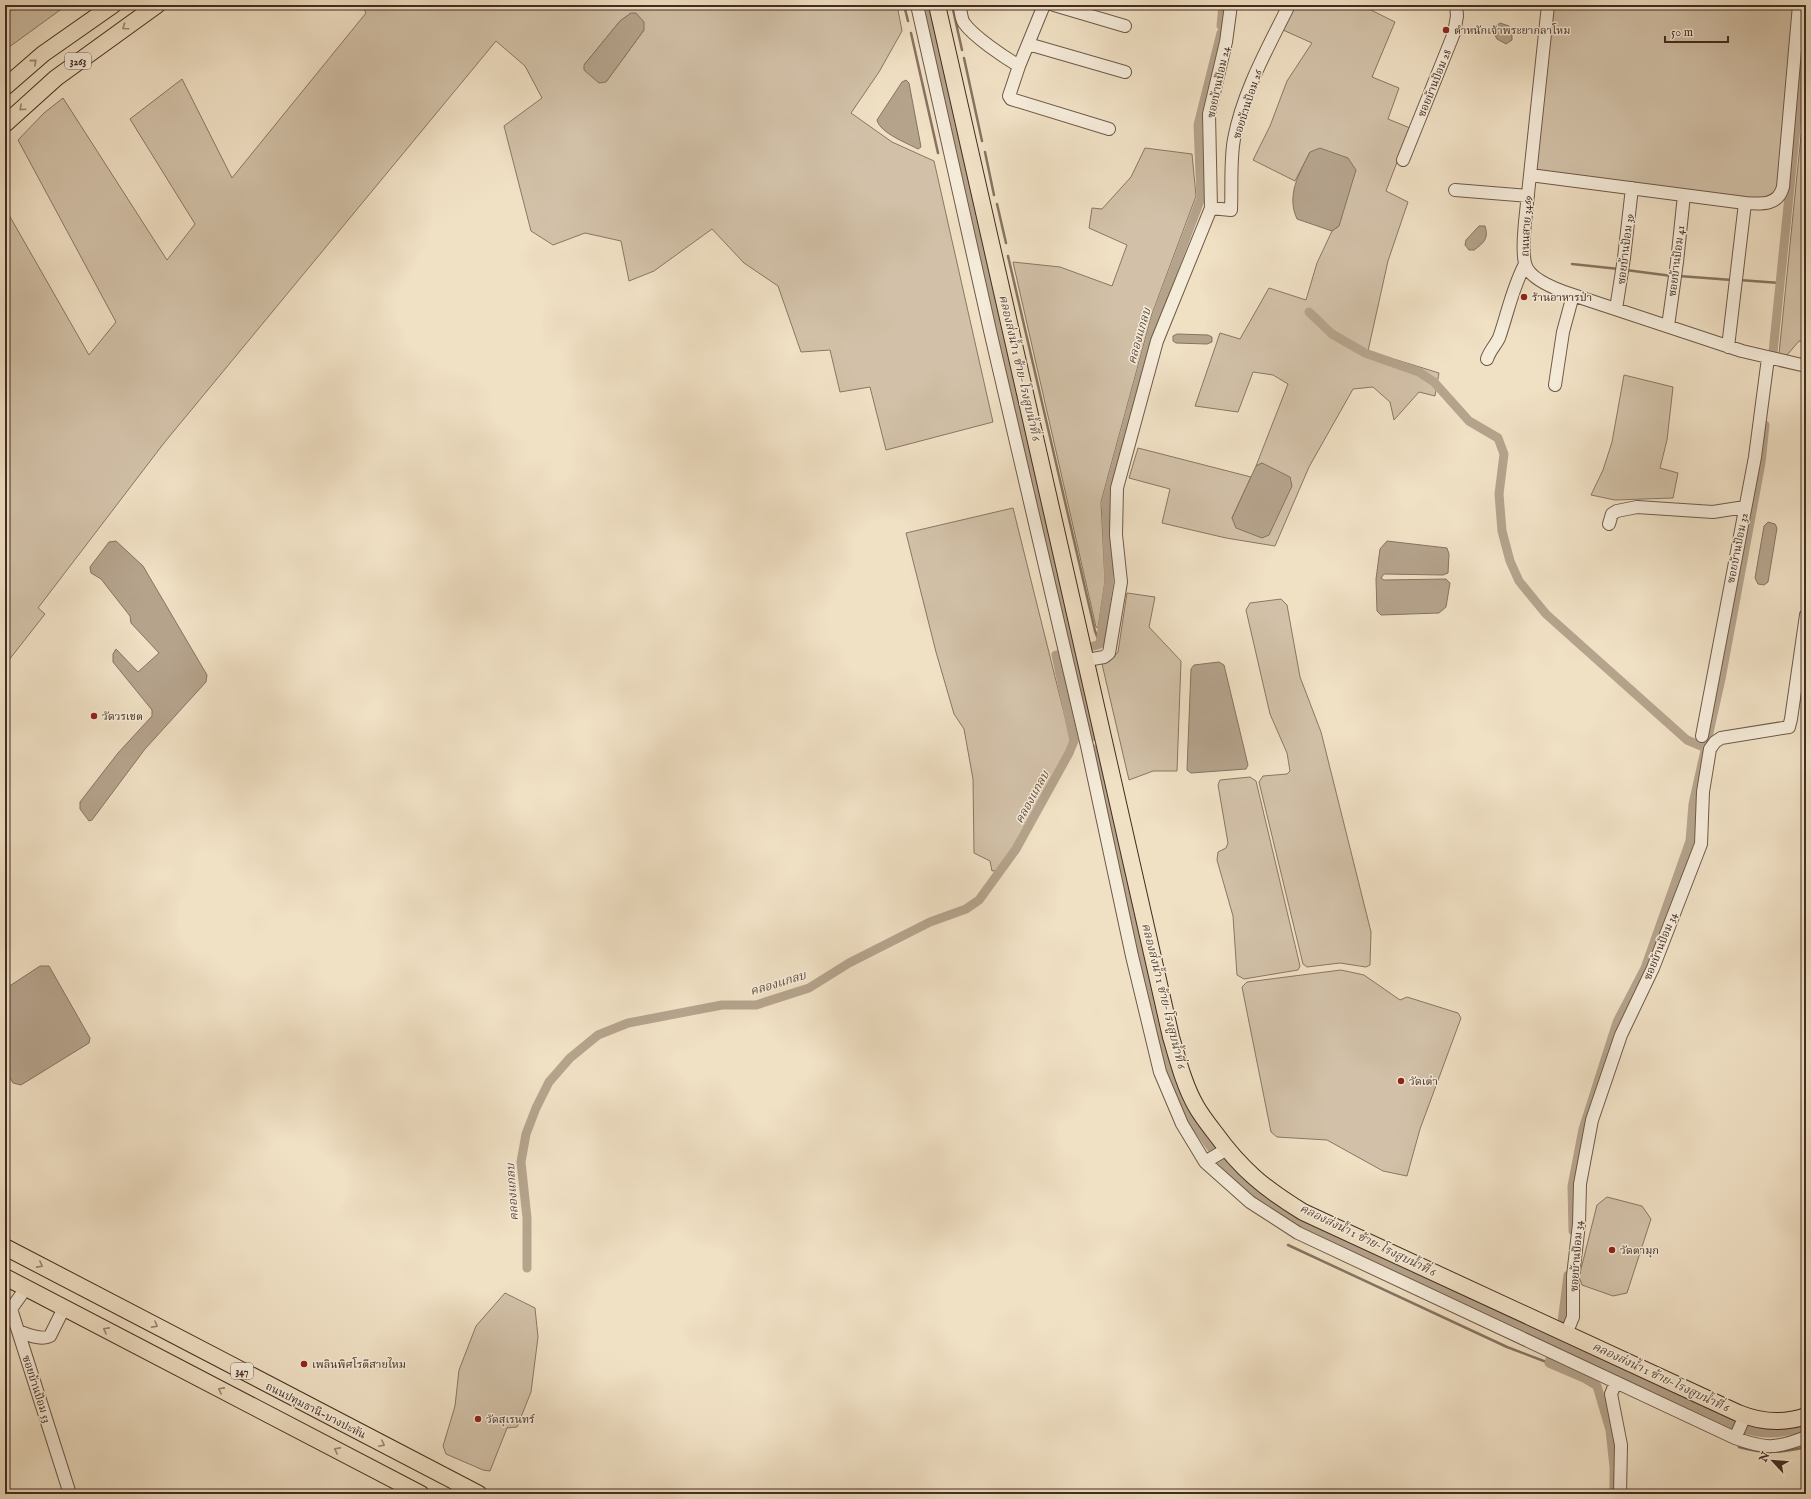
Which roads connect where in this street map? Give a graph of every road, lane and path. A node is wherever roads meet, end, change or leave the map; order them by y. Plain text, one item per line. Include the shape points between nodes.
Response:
1 (113, 5) edge
2 (157, 5) edge
3 (959, 5) edge
4 (1044, 5) edge
5 (1054, 5) edge
6 (1230, 5) edge
7 (1288, 5) edge
8 (1456, 5) edge
9 (1548, 5) edge
10 (1799, 5) edge
11 (928, 9) edge
12 (1125, 26) dead end
13 (1028, 44) junction
14 (1019, 66) junction
15 (1125, 72) dead end
16 (5, 87) edge
17 (5, 124) edge
18 (1109, 129) dead end
19 (1403, 160) dead end
20 (1530, 175) junction
21 (1632, 188) junction
22 (1455, 190) dead end
23 (1684, 195) junction
24 (1528, 196) junction
25 (1745, 203) junction
26 (1211, 208) junction
27 (1525, 264) junction
28 (1572, 295) junction
29 (1616, 309) junction
30 (1668, 326) junction
31 (1001, 332) junction
32 (1728, 347) junction
33 (1768, 358) junction
34 (1487, 359) dead end
35 (1806, 366) edge
36 (1555, 385) dead end
37 (1745, 507) junction
38 (1609, 524) dead end
39 (1806, 615) edge
40 (1087, 660) junction
41 (1104, 736) junction
42 (1702, 736) dead end
43 (1087, 746) junction
44 (1121, 860) junction
45 (1216, 1155) junction
46 (5, 1247) edge
47 (5, 1277) edge
48 (26, 1288) junction
49 (64, 1308) junction
50 (8, 1310) edge
51 (18, 1331) junction
52 (1566, 1334) junction
53 (1616, 1382) junction
54 (1745, 1416) junction
55 (1806, 1416) edge
56 (1806, 1437) edge
57 (1735, 1438) junction
58 (70, 1494) edge
59 (421, 1494) edge
60 (479, 1494) edge
61 (1620, 1494) edge

16 -> 1 main road, 3263 via 42,54
2 -> 17 main road, 3263 via 56,78
3 - 14 street via 963,22
4 - 13 street
5 - 12 street
6 - 26 street, ซอยบ้านป้อม 24 via 1226,42 1209,114
7 - 26 street, ซอยบ้านป้อม 26 via 1257,70 1242,110 1234,140 1231,210
8 - 19 street, ซอยบ้านป้อม 28 via 1454,32
9 - 20 street, ถนนสาย 3469
10 - 25 street via 1783,187 1781,194 1774,201 1764,205
11 - 31 main road
13 - 14 street
13 - 15 street
14 - 18 street via 1009,93 1011,99
20 - 21 street
20 - 24 street, ถนนสาย 3469
21 - 23 street
21 - 29 street, ซอยบ้านป้อม 39
22 - 24 street
23 - 25 street
23 - 30 street, ซอยบ้านป้อม 41
24 - 27 street, ถนนสาย 3469 via 1523,244
25 - 32 street
26 - 40 street via 1157,341 1117,488 1116,535 1121,582 1109,653 1104,657
27 - 28 street, ถนนสาย 3469 via 1534,277
27 - 34 street via 1515,282 1499,338 1489,351
28 - 29 street, ถนนสาย 3469
28 - 36 street
29 - 30 street, ถนนสาย 3469
30 - 32 street, ถนนสาย 3469
31 - 40 main road
31 - 43 street
32 - 33 street, ถนนสาย 3469
33 - 35 street, ถนนสาย 3469
33 - 37 street, ซอยบ้านป้อม 32 via 1755,457
37 - 38 street via 1713,512 1637,507 1612,514
37 - 42 street, ซอยบ้านป้อม 32
39 - 52 street, ซอยบ้านป้อม 34 via 1789,727 1721,738 1710,749 1703,792 1701,844 1653,968 1621,1035 1592,1120 1580,1184 1579,1224 1573,1276 1573,1317
40 - 41 main road
41 - 43 street
41 - 44 main road
43 - 44 street
44 - 45 main road via 1179,1066
44 - 45 street via 1132,956 1165,1088 1182,1124
45 - 52 main road via 1303,1212
45 - 53 street via 1250,1202 1298,1233
46 -> 60 main road, ถนนปทุมธานี-บางปะหัน / 347
47 - 48 main road, 347
48 - 49 main road, 347
48 - 50 street, ซอยบ้านป้อม 53
49 - 51 street via 50,1336 37,1337
59 -> 49 main road, 347
50 - 51 street, ซอยบ้านป้อม 53
51 - 58 street, ซอยบ้านป้อม 53
52 - 54 main road
53 - 57 street
53 - 61 street via 1611,1394 1621,1445
54 - 55 main road via 1765,1421 1781,1421
54 - 57 street
56 - 57 street via 1786,1445 1765,1447

